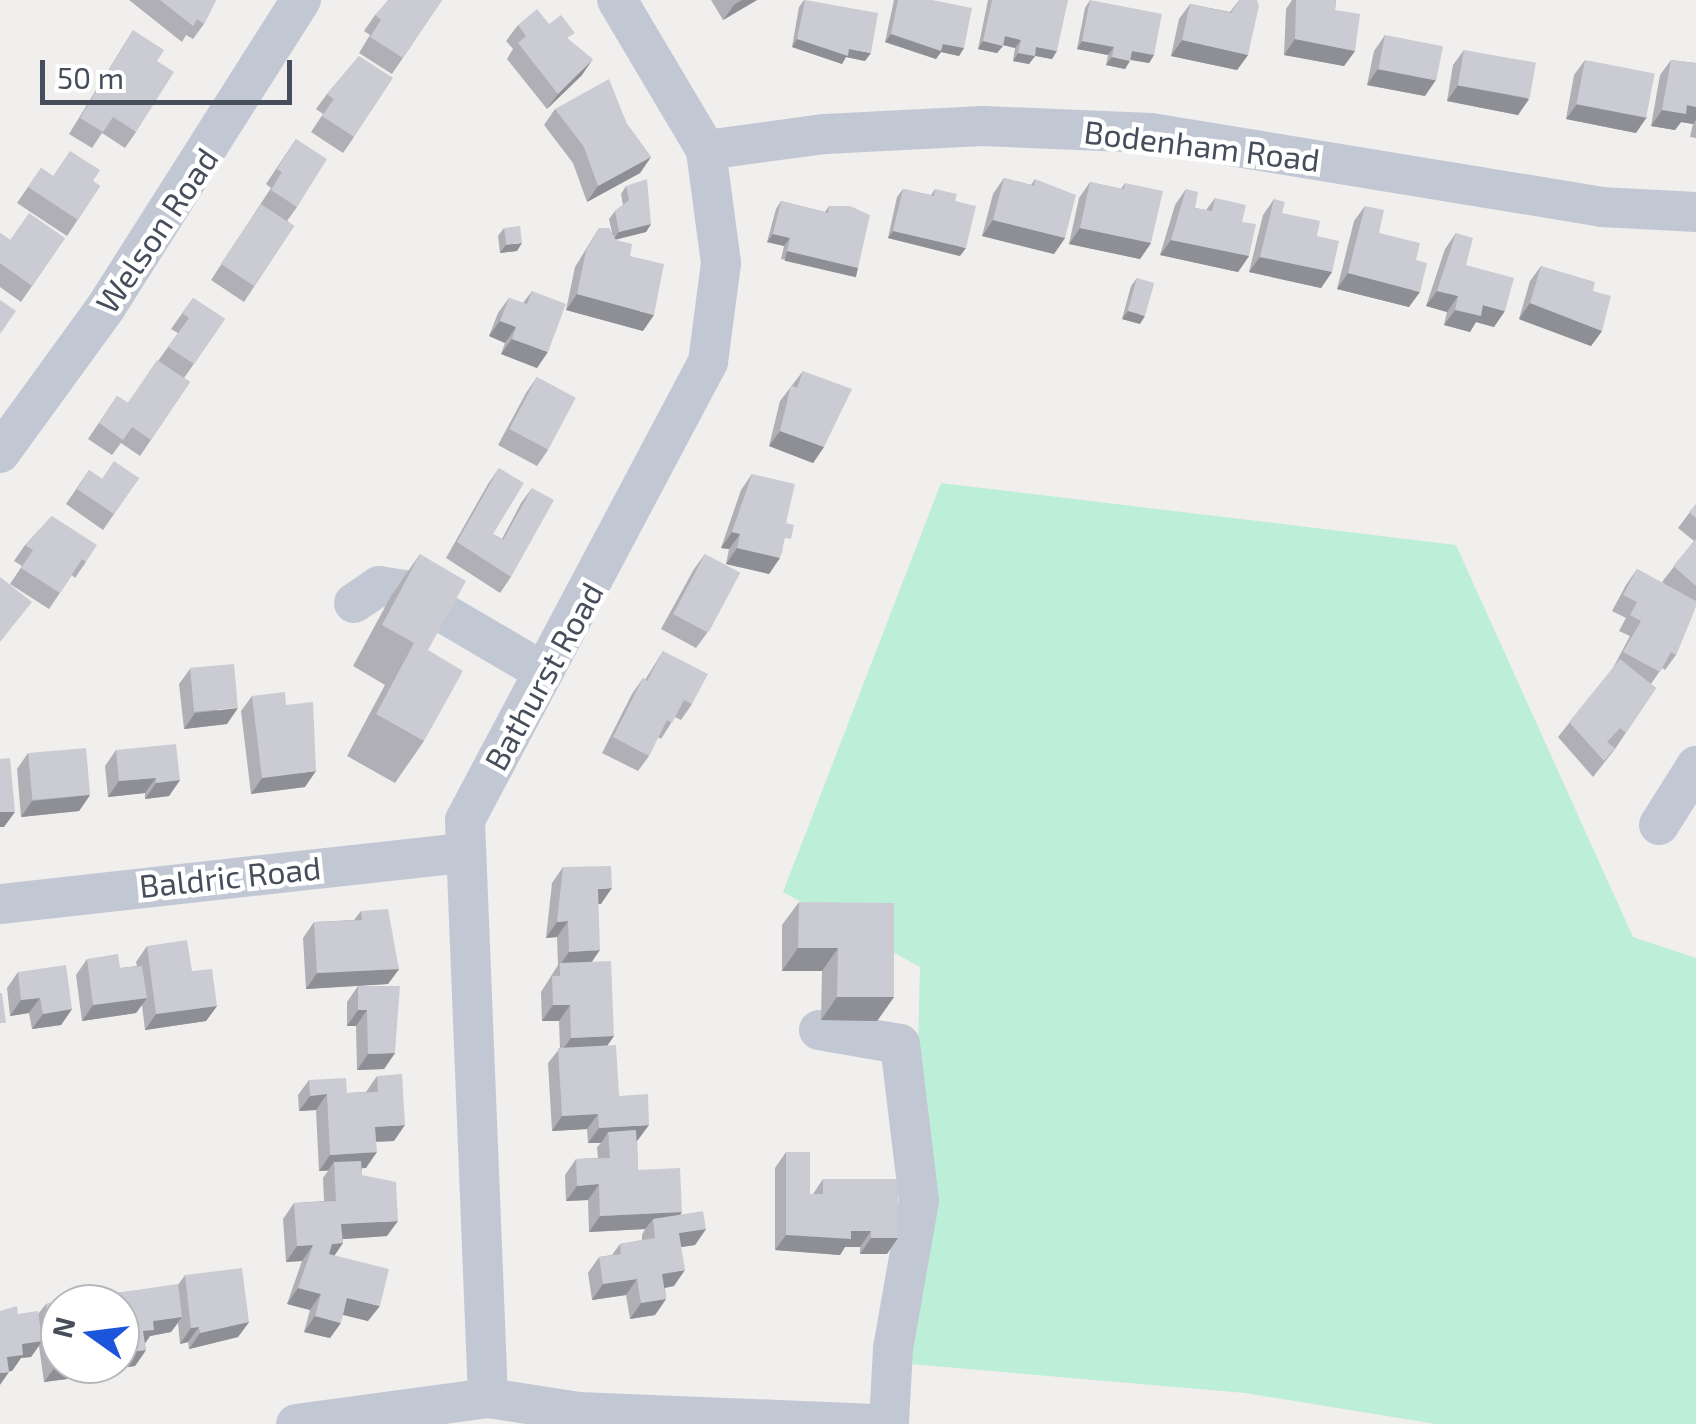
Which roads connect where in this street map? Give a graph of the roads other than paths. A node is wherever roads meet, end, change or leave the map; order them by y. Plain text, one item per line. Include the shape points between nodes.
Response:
1 (301, 0) edge
2 (617, 0) edge
3 (706, 150) junction
4 (1696, 212) edge
5 (0, 453) edge
6 (354, 603) dead end
7 (544, 672) junction
8 (1696, 766) edge
9 (1659, 825) dead end
10 (461, 853) junction
11 (0, 904) edge
12 (820, 1030) dead end
13 (488, 1398) junction
14 (798, 1421) edge
15 (296, 1424) edge
16 (875, 1424) edge
17 (889, 1424) edge

1 - 5 street, Welson Road via 106,307
2 - 3 street, Bathurst Road
3 - 4 street, Bodenham Road via 824,134 983,126 1151,134 1601,206
3 - 7 street, Bathurst Road via 722,264 708,362
6 - 7 street via 379,586 404,590
7 - 10 street, Bathurst Road via 464,820
8 - 9 street
10 - 11 street, Baldric Road
10 - 13 street, Bathurst Road
12 - 17 street via 900,1044 920,1201 890,1374
13 - 14 street via 579,1412
13 - 15 street
14 - 16 street

